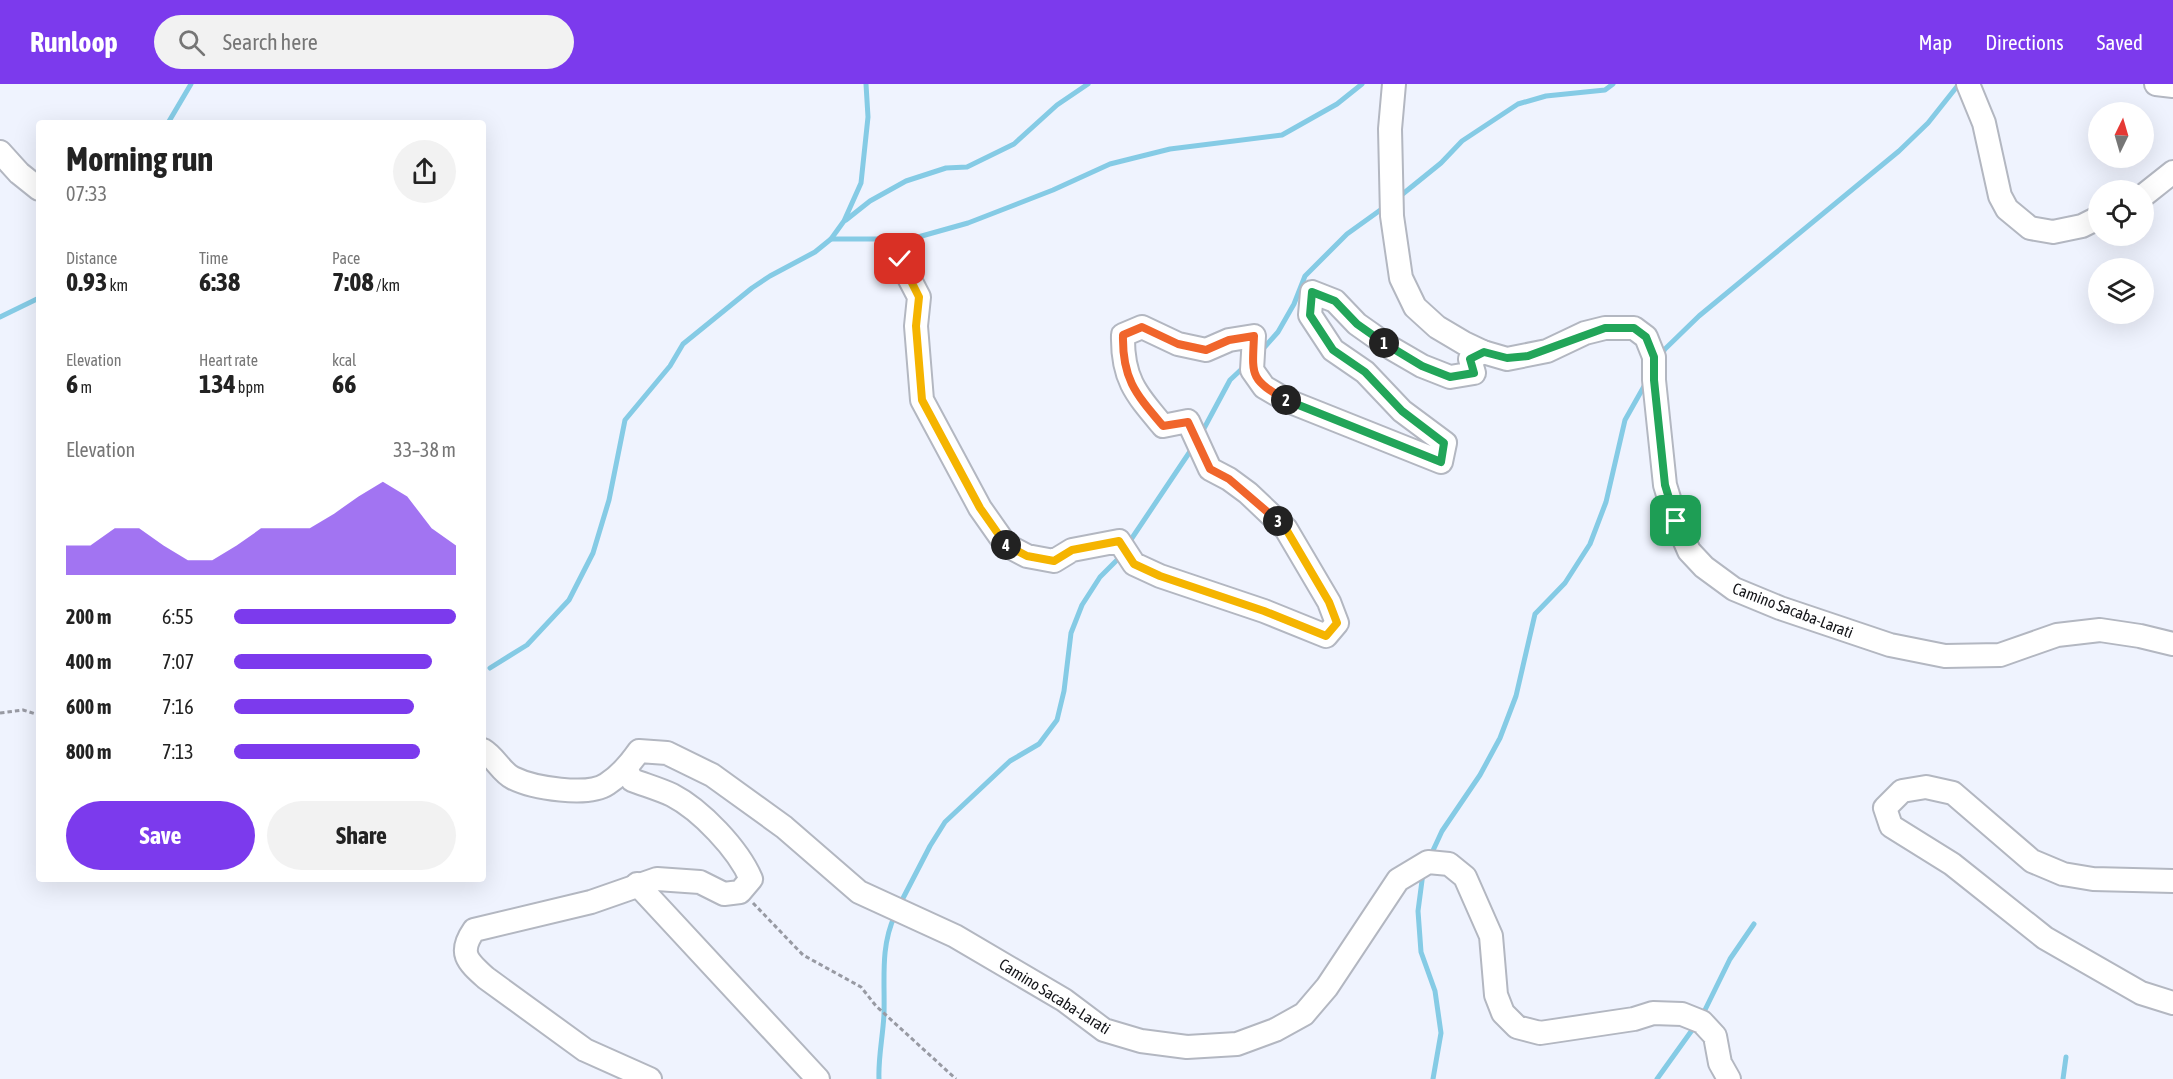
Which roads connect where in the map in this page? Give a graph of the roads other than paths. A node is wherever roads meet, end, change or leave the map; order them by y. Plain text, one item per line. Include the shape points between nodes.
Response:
1 (1394, 84) edge
2 (1968, 84) edge
3 (2156, 84) edge
4 (2173, 86) edge
5 (0, 152) edge
6 (2173, 172) edge
7 (36, 186) edge
8 (2154, 187) edge
9 (2088, 223) edge
10 (894, 249) dead end
11 (1484, 352) junction
12 (2173, 644) edge
13 (486, 753) edge
14 (626, 769) junction
15 (2173, 881) edge
16 (637, 884) junction
17 (2173, 1003) edge
18 (650, 1079) edge
19 (818, 1079) edge
20 (1729, 1079) edge

1 - 11 street, Camino Sacaba-Larati via 1390,129 1392,202 1401,278 1415,307 1437,327
2 - 9 street via 1984,123 2007,209 2030,228 2053,232
3 - 4 street
5 - 7 street
6 - 8 street
10 - 11 street via 919,297 916,326 922,400 980,508 1006,545 1027,556 1054,561 1072,550 1119,541 1134,564 1160,576 1326,636 1337,623 1286,529 1248,493 1210,469 1188,422 1163,426 1139,399 1122,361 1123,335 1142,327 1178,344 1206,350 1229,340 1254,336 1252,370 1264,387 1288,401 1441,462 1444,443 1402,411 1365,372 1333,350 1310,315 1312,292 1335,301 1357,324 1391,348 1450,377 1474,373 1470,359
11 - 12 street, Camino Sacaba-Larati via 1507,358 1528,356 1605,328 1634,328 1646,337 1654,357 1665,485 1676,521 1689,551 1734,589 1890,645 1945,656 2000,655 2057,635 2100,630
13 - 14 street, Camino Sacaba-Larati via 513,778 542,787 583,791 606,786
14 - 16 street via 632,780 672,795 697,812 742,859 751,879 740,892 724,894 700,882 657,879
14 - 20 street, Camino Sacaba-Larati via 639,751 667,753 712,775 784,827 859,892 956,936 1064,1000 1104,1030 1141,1041 1187,1047 1237,1044 1304,1014 1327,987 1398,880 1428,861 1449,864 1465,877 1478,902 1491,936 1496,995 1503,1013 1517,1027 1540,1033 1653,1013 1682,1014 1702,1022 1715,1036 1720,1063
15 - 17 street via 2093,879 2063,874 2032,861 1953,793 1926,787 1902,791 1884,808 1891,826 1952,864 2045,938 2141,993
16 - 18 street via 591,902 474,930 465,942 465,951 471,965 486,978 585,1050
16 - 19 street

